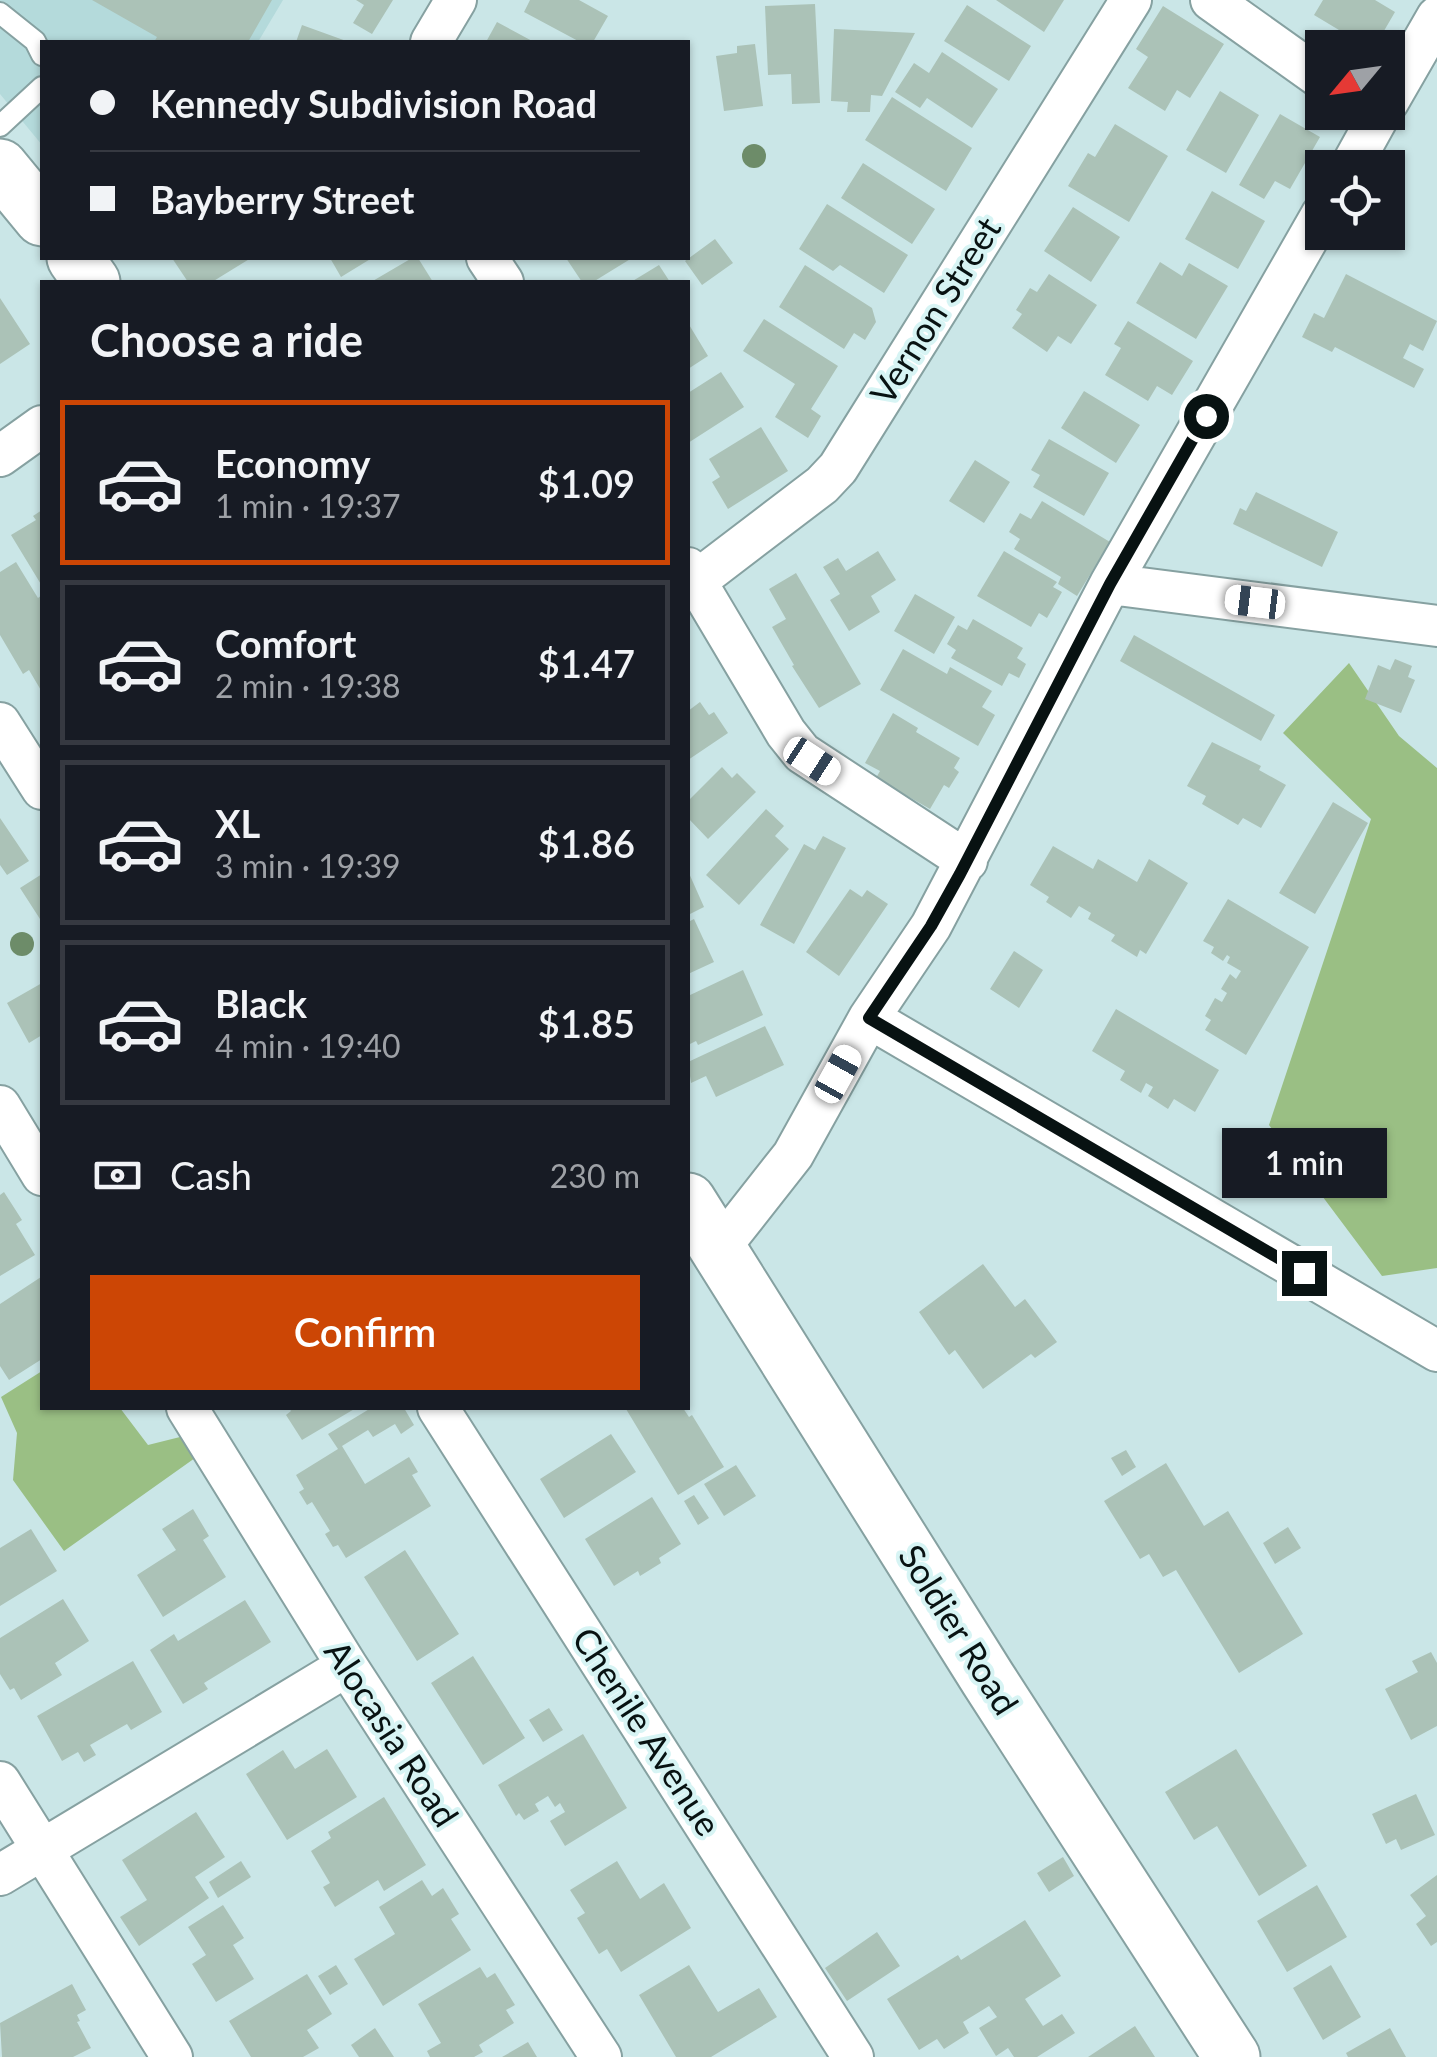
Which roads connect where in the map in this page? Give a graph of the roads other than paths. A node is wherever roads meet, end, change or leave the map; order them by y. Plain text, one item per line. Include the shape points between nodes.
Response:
1 (456, 0) edge
2 (1131, 0) edge
3 (1211, 0) edge
4 (0, 13) edge
5 (1437, 17) edge
6 (432, 40) edge
7 (40, 51) edge
8 (1305, 66) edge
9 (1405, 69) edge
10 (40, 89) edge
11 (0, 126) edge
12 (0, 167) edge
13 (40, 216) edge
14 (1305, 244) edge
15 (40, 427) edge
16 (0, 456) edge
17 (692, 574) edge
18 (1110, 584) junction
19 (1437, 626) edge
20 (0, 723) edge
21 (40, 786) edge
22 (967, 861) junction
23 (869, 1018) junction
24 (0, 1106) edge
25 (40, 1172) edge
26 (690, 1204) edge
27 (719, 1249) junction
28 (1437, 1351) edge
29 (188, 1410) edge
30 (439, 1410) edge
31 (347, 1666) junction
32 (0, 1782) edge
33 (42, 1848) junction
34 (0, 1875) edge
35 (172, 2057) edge
36 (601, 2057) edge
37 (853, 2057) edge
38 (1232, 2057) edge

1 - 6 street
2 - 17 street, Vernon Street via 838,468
3 - 8 street
4 - 7 lane
5 - 9 street
10 - 11 lane
12 - 13 main road
14 - 18 street
15 - 16 street
17 - 22 street via 802,753
18 - 19 street
18 - 22 street
20 - 21 street
22 - 23 street
23 - 27 street via 793,1155
23 - 28 street
24 - 25 street
26 - 27 main road, Soldier Road
27 - 38 main road, Soldier Road
29 - 31 street, Alocasia Road
30 - 37 street, Chenile Avenue
31 - 33 street
31 - 36 street, Alocasia Road
32 - 33 street
33 - 34 street
33 - 35 street

